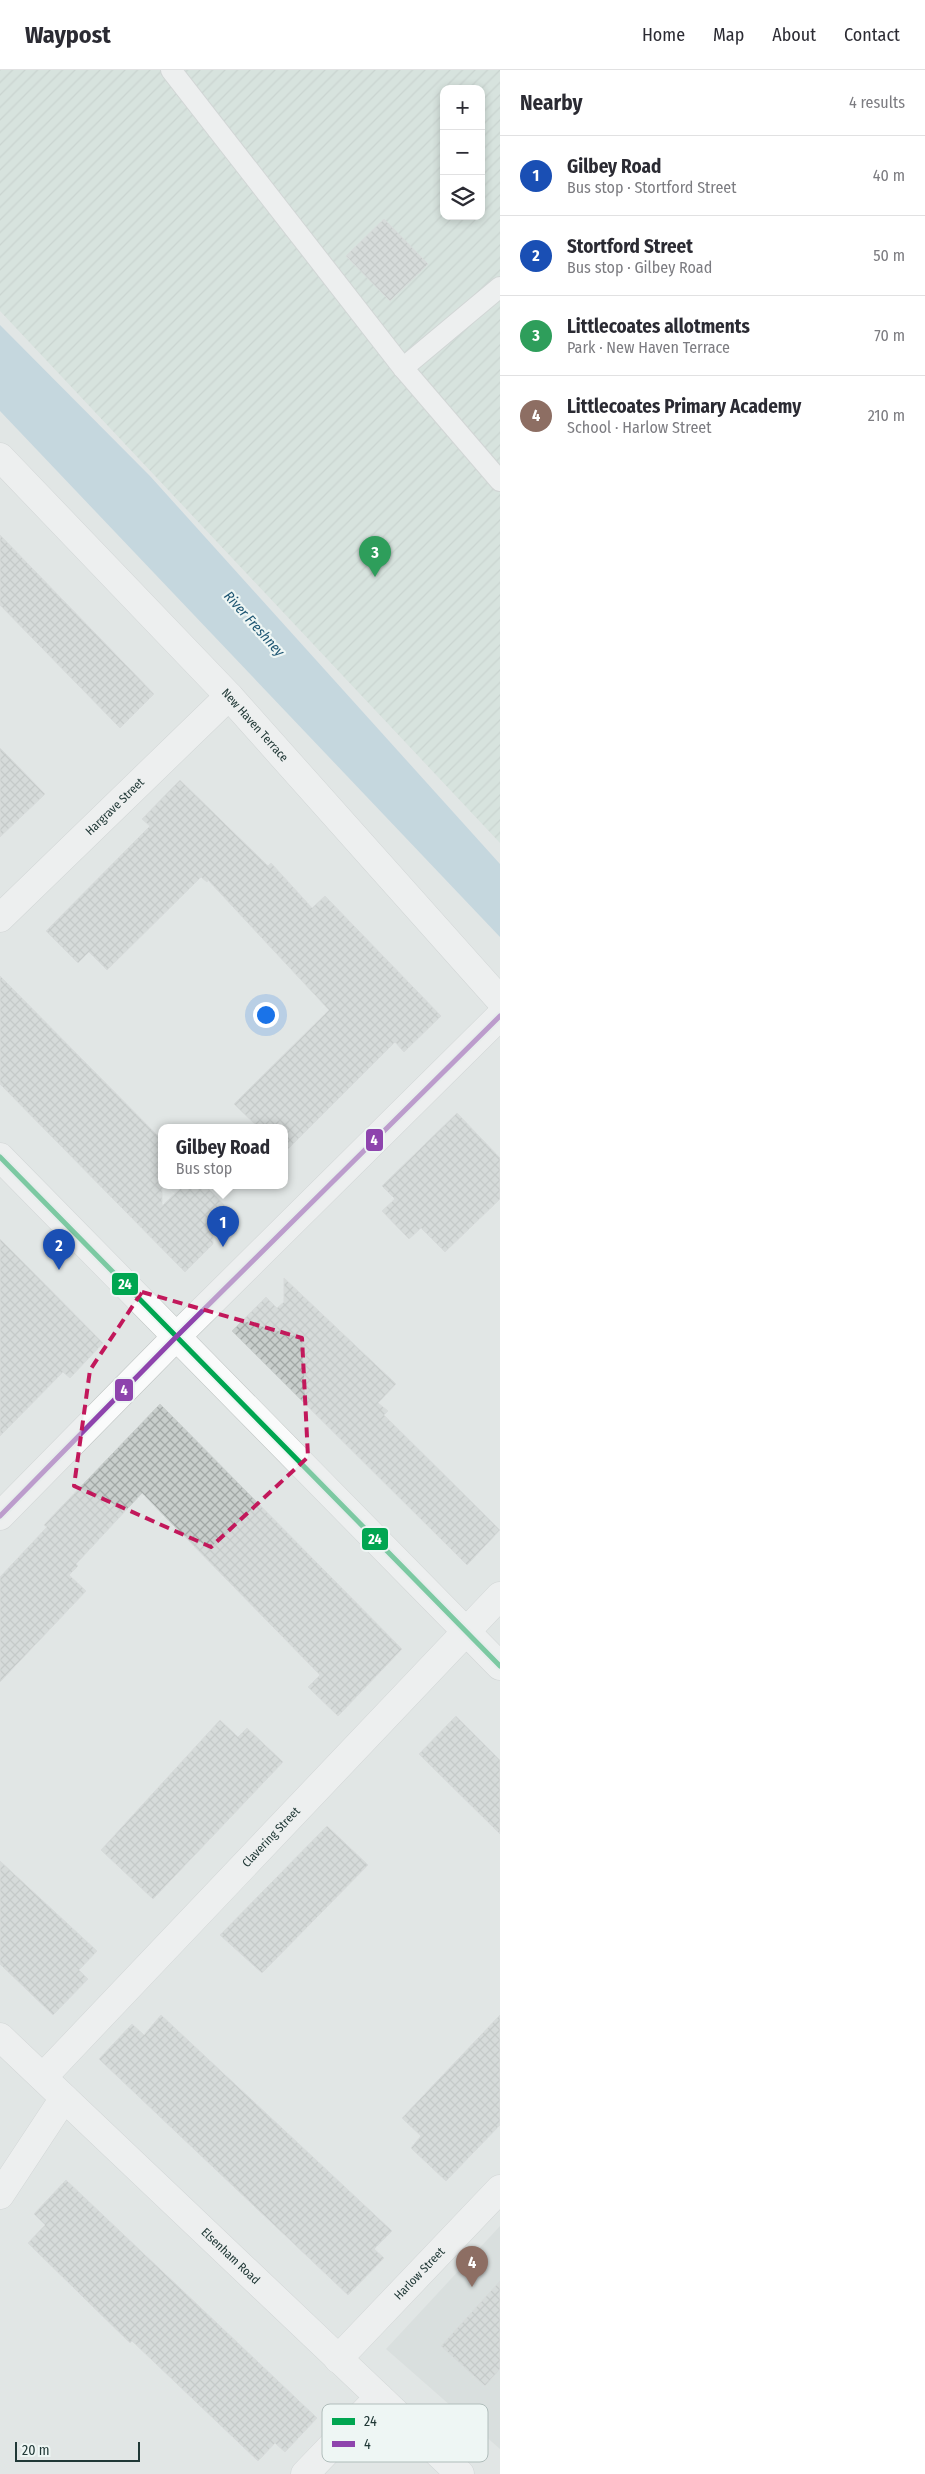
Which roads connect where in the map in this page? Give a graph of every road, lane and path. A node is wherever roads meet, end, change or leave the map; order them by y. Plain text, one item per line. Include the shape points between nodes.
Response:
1 (171, 70) edge
2 (500, 287) edge
3 (403, 368) junction
4 (0, 458) edge
5 (500, 481) edge
6 (229, 696) junction
7 (0, 918) edge
8 (500, 1000) edge
9 (500, 1016) edge
10 (0, 1157) edge
11 (176, 1336) junction
12 (4, 1504) edge
13 (500, 1596) edge
14 (465, 1630) junction
15 (500, 1666) edge
16 (0, 2036) edge
17 (43, 2077) junction
18 (64, 2098) junction
19 (500, 2189) edge
20 (0, 2195) edge
21 (338, 2359) junction
22 (379, 2397) junction
23 (372, 2404) edge
24 (386, 2404) edge
25 (322, 2456) edge
26 (447, 2462) edge
27 (305, 2474) edge
28 (460, 2474) edge

1 - 3 lane
2 - 3 lane
3 - 5 lane
4 - 6 street, New Haven Terrace
6 - 7 street, Hargrave Street
6 - 8 street, New Haven Terrace
9 - 11 street
10 - 11 street
11 - 12 street
11 - 14 street
13 - 14 street, Clavering Street
14 - 15 street
14 - 17 street, Clavering Street
16 - 17 street, Elsenham Road
17 - 18 street, Elsenham Road
18 - 20 street
18 - 21 street, Elsenham Road
19 - 21 street, Harlow Street
21 - 22 street, Elsenham Road
22 - 23 street
22 - 24 street, Elsenham Road
25 - 27 street
26 - 28 street, Elsenham Road

